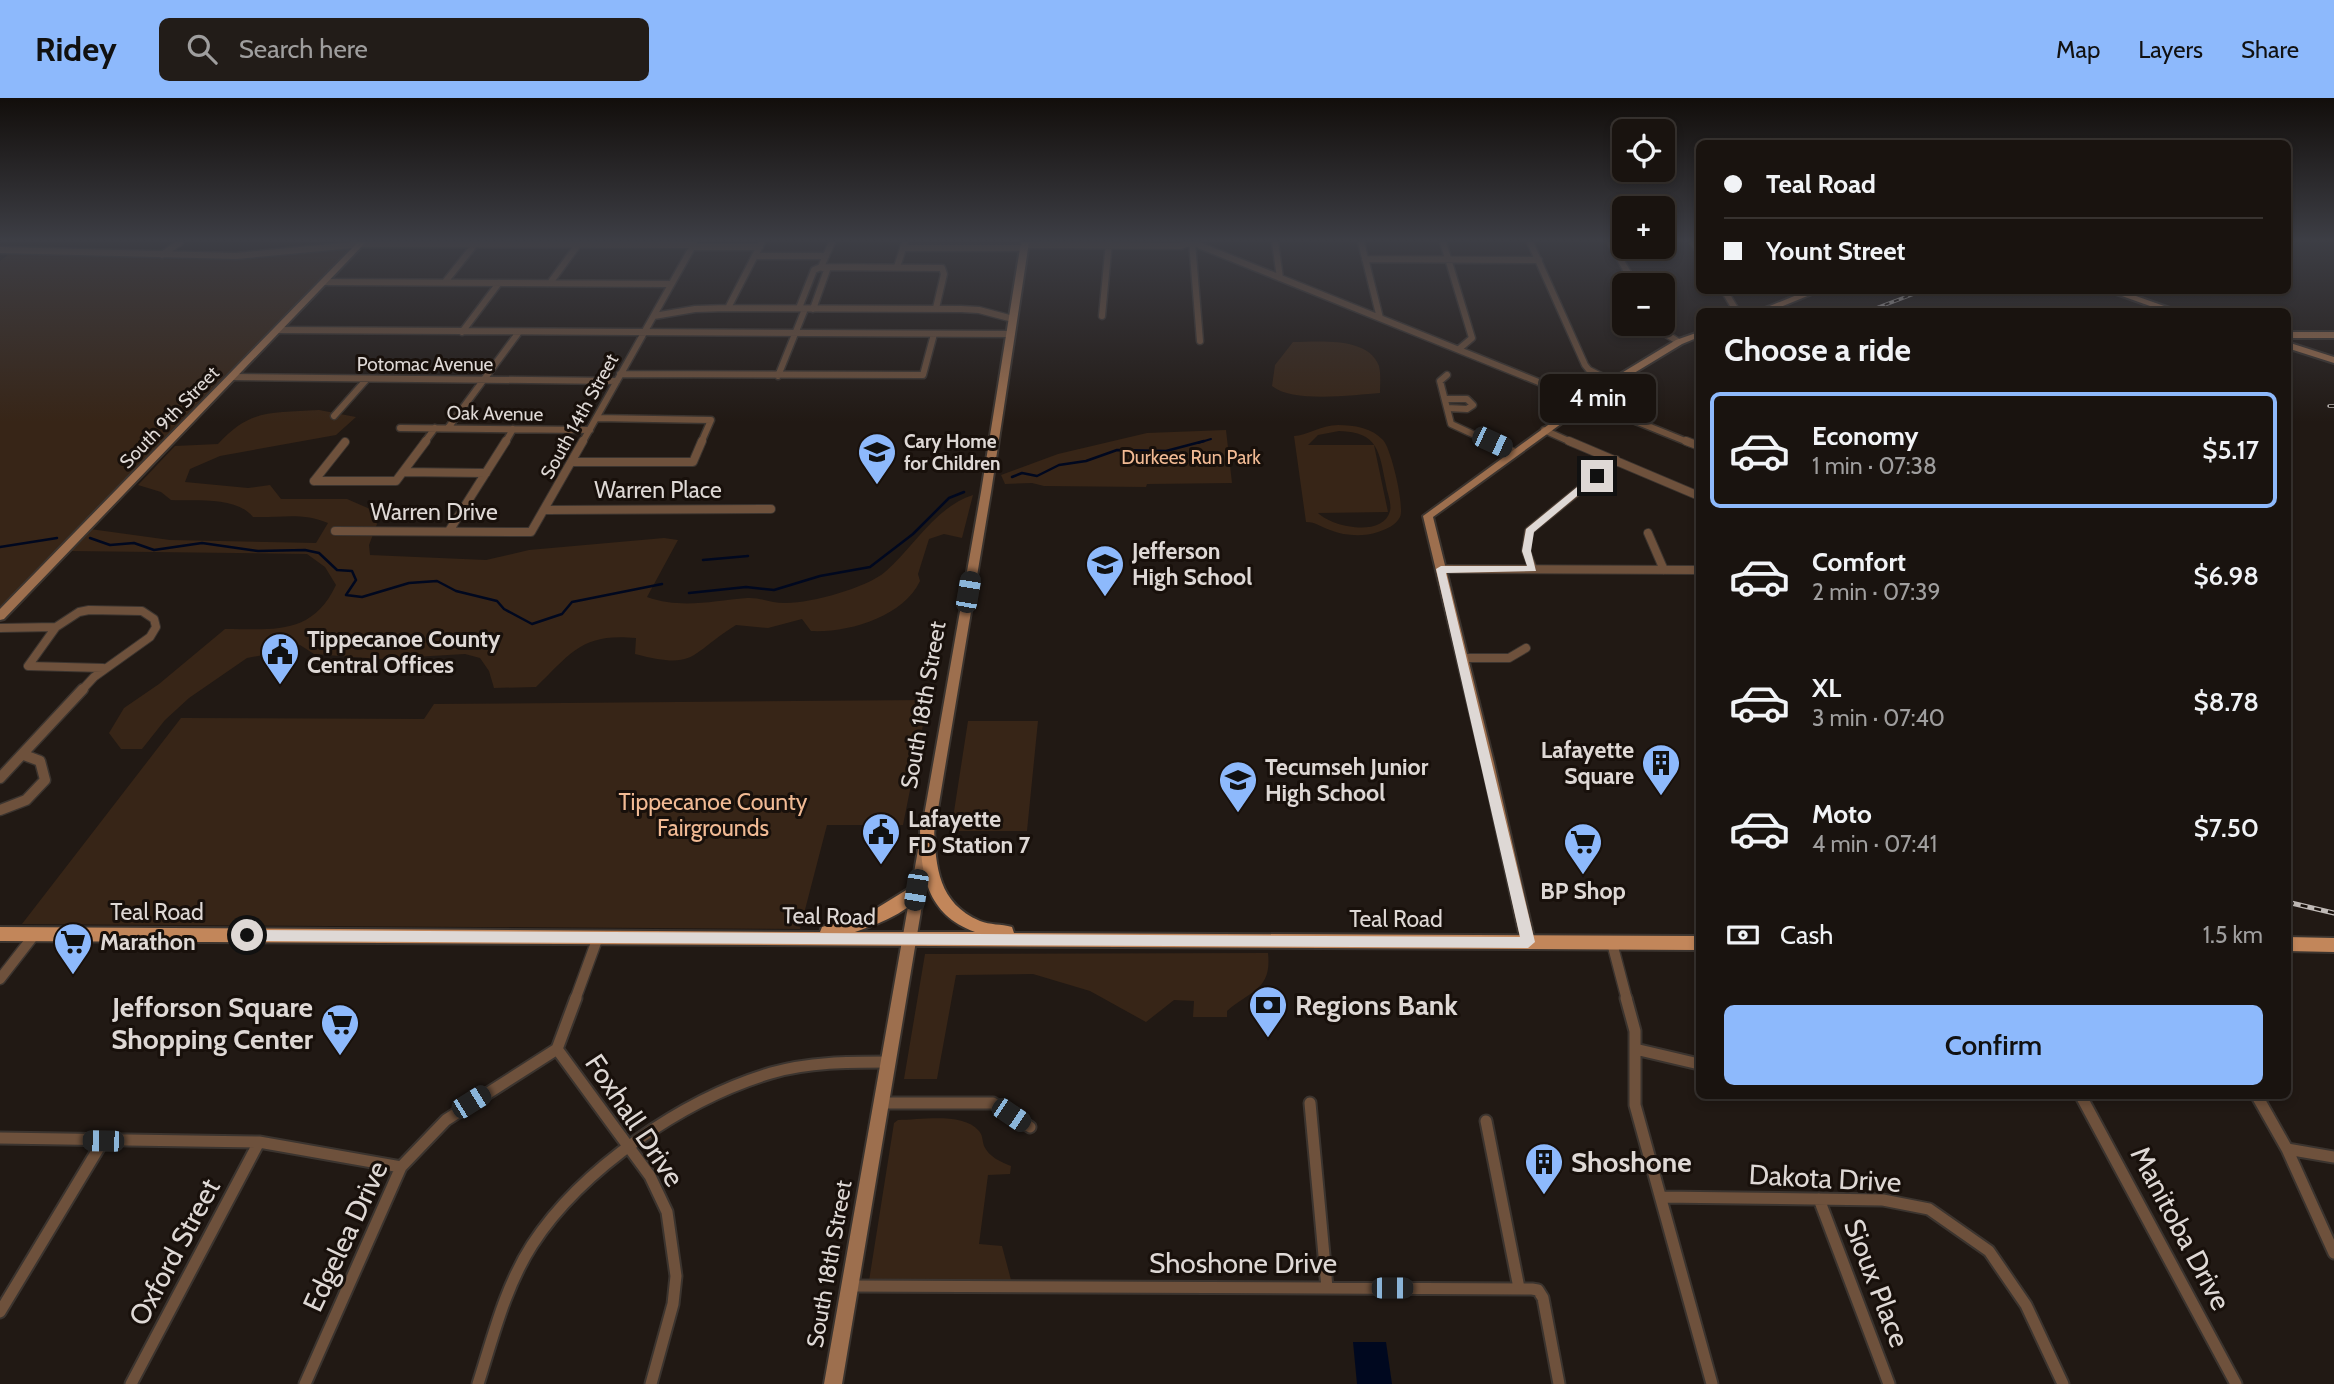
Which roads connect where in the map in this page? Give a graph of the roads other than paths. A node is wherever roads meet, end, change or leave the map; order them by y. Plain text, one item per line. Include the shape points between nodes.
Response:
1 (305, 302) edge
2 (485, 302) edge
3 (661, 302) edge
4 (731, 302) edge
5 (807, 302) edge
6 (809, 302) edge
7 (937, 302) edge
8 (1016, 302) edge
9 (1103, 302) edge
10 (1197, 302) edge
11 (1340, 302) edge
12 (1376, 302) edge
13 (1461, 302) edge
14 (1558, 302) edge
15 (2146, 302) edge
16 (728, 308) junction
17 (806, 308) junction
18 (936, 308) junction
19 (2165, 308) edge
20 (654, 316) junction
21 (1102, 316) dead end
22 (1380, 318) junction
23 (1013, 319) junction
24 (278, 330) junction
25 (462, 332) junction
26 (519, 332) junction
27 (644, 333) junction
28 (796, 333) junction
29 (934, 334) junction
30 (1011, 334) junction
31 (1696, 335) edge
32 (2291, 335) edge
33 (2334, 335) edge
34 (1669, 336) edge
35 (1200, 341) dead end
36 (1679, 342) junction
37 (2291, 346) edge
38 (1460, 349) junction
39 (2334, 360) edge
40 (1447, 375) dead end
41 (778, 376) junction
42 (232, 377) junction
43 (618, 377) junction
44 (366, 380) junction
45 (482, 381) junction
46 (1612, 382) junction
47 (1445, 399) junction
48 (1587, 400) junction
49 (1447, 408) junction
50 (334, 416) dead end
51 (597, 418) junction
52 (400, 428) dead end
53 (435, 428) junction
54 (448, 428) junction
55 (513, 429) junction
56 (590, 430) junction
57 (1545, 430) junction
58 (345, 442) dead end
59 (1696, 445) edge
60 (1513, 452) junction
61 (1616, 460) junction
62 (572, 462) junction
63 (403, 472) junction
64 (486, 473) junction
65 (314, 481) joint
66 (1696, 495) edge
67 (771, 509) dead end
68 (545, 510) junction
69 (335, 531) dead end
70 (449, 531) junction
71 (531, 532) joint
72 (1648, 533) dead end
73 (1441, 569) junction
74 (1532, 569) junction
75 (1664, 570) junction
76 (1696, 570) edge
77 (0, 616) edge
78 (56, 627) junction
79 (0, 628) edge
80 (1526, 648) dead end
81 (1462, 658) junction
82 (103, 668) junction
83 (24, 755) junction
84 (0, 778) edge
85 (0, 810) edge
86 (927, 829) junction
87 (916, 890) junction
88 (0, 934) edge
89 (36, 934) junction
90 (598, 937) junction
91 (760, 938) junction
92 (909, 940) junction
93 (1073, 940) junction
94 (1528, 942) junction
95 (1612, 943) junction
96 (1696, 943) edge
97 (2291, 944) edge
98 (2334, 945) edge
99 (0, 979) edge
100 (557, 1049) junction
101 (1635, 1049) junction
102 (888, 1062) junction
103 (1696, 1063) edge
104 (2083, 1099) edge
105 (2259, 1099) edge
106 (1310, 1102) dead end
107 (881, 1103) junction
108 (1486, 1121) dead end
109 (1030, 1127) dead end
110 (0, 1139) edge
111 (103, 1141) junction
112 (259, 1142) junction
113 (630, 1149) junction
114 (2287, 1149) junction
115 (2334, 1157) edge
116 (401, 1167) junction
117 (1661, 1197) junction
118 (1819, 1199) junction
119 (2334, 1253) edge
120 (850, 1286) junction
121 (1327, 1288) junction
122 (1519, 1288) junction
123 (0, 1311) edge
124 (131, 1384) edge
125 (305, 1384) edge
126 (478, 1384) edge
127 (652, 1384) edge
128 (833, 1384) edge
129 (1559, 1384) edge
130 (1712, 1384) edge
131 (1889, 1384) edge
132 (2063, 1384) edge
133 (2236, 1384) edge

1 - 24 street, South 9th Street
2 - 25 street
3 - 20 street, South 14th Street
4 - 16 street
5 - 17 street
6 - 17 street
7 - 18 street
8 - 23 main road, South 18th Street
9 - 21 street
10 - 35 street
11 - 22 street
12 - 22 street
13 - 38 street via 1472,338
14 - 46 street via 1589,370
15 - 19 main road
16 - 17 street
16 - 20 street
17 - 18 street
17 - 28 street
18 - 23 street via 979,310
20 - 27 street, South 14th Street
22 - 38 street
23 - 30 main road, South 18th Street
24 - 25 street
24 - 42 main road, South 9th Street
25 - 26 street
26 - 27 street
26 - 45 street
27 - 28 street
27 - 43 street, South 14th Street
28 - 29 street
28 - 41 street
29 - 30 street
29 - 41 street, Potomac Avenue via 923,375
30 - 86 main road, South 18th Street
31 - 36 street
32 - 33 street
34 - 36 street
36 - 46 street
37 - 39 main road
38 - 48 street
40 - 47 street via 1440,382
41 - 43 street, Potomac Avenue
42 - 44 street, Potomac Avenue
42 - 77 main road, South 9th Street
43 - 45 street, Potomac Avenue
43 - 51 street, South 14th Street
44 - 45 street, Potomac Avenue
44 - 50 street
45 - 54 street
46 - 48 street
47 - 49 street
47 - 49 street via 1467,399 1473,405
48 - 57 main road
48 - 59 street
49 - 60 street via 1451,424
51 - 56 street, South 14th Street
51 - 62 street via 711,419 693,463
52 - 53 street, Oak Avenue
53 - 54 street, Oak Avenue
53 - 63 street
54 - 55 street, Oak Avenue
55 - 56 street, Oak Avenue
55 - 64 street
56 - 62 street, South 14th Street
57 - 60 main road
57 - 61 street
58 - 65 street
60 - 73 main road via 1428,516
61 - 66 street
61 - 74 street via 1529,531 1527,551
62 - 68 street, South 14th Street
63 - 64 street
63 - 65 street via 396,481
64 - 70 street
67 - 68 street, Warren Place
68 - 71 street, South 14th Street
69 - 70 street, Warren Drive
70 - 71 street, Warren Drive
72 - 75 street
73 - 74 street
73 - 81 main road
74 - 75 street
75 - 76 street
78 - 79 street
78 - 82 street via 28,666
78 - 82 street via 89,610 150,614 156,627 146,643
80 - 81 street via 1508,658
81 - 94 main road
82 - 83 street
83 - 84 street
83 - 85 street via 40,761 45,780 23,801
86 - 87 main road, South 18th Street
86 - 93 main road via 934,888 962,918 984,929
87 - 91 main road via 894,909 864,924
87 - 92 main road, South 18th Street
88 - 89 main road, Teal Road
89 - 90 main road, Teal Road
89 - 99 street
90 - 91 main road, Teal Road
90 - 100 street
91 - 92 main road, Teal Road
92 - 93 main road, Teal Road
92 - 102 main road, South 18th Street
93 - 94 main road, Teal Road
94 - 95 main road, Teal Road
95 - 96 main road, Teal Road
95 - 101 street via 1635,1031
97 - 98 main road
100 - 113 street, Foxhall Drive
100 - 116 street, Edgelea Drive via 446,1120
101 - 103 street
101 - 117 street via 1635,1105
102 - 107 main road, South 18th Street
102 - 113 street via 825,1063 770,1074 690,1108
104 - 133 street, Manitoba Drive
105 - 114 street
106 - 121 street
107 - 109 street via 993,1103
107 - 120 main road, South 18th Street
108 - 122 street
110 - 111 street
111 - 112 street
111 - 123 street
112 - 116 street
112 - 124 street, Oxford Street
113 - 126 street via 587,1182 533,1244 514,1279
113 - 127 street, Foxhall Drive via 650,1176 667,1212 674,1254 673,1304
114 - 115 street
114 - 119 street
116 - 125 street, Edgelea Drive
117 - 118 street, Dakota Drive
117 - 130 street
118 - 131 street, Sioux Place
118 - 132 street, Dakota Drive via 1883,1200 1929,1209 1989,1251 2026,1305
120 - 121 street, Shoshone Drive
120 - 128 main road, South 18th Street
121 - 122 street, Shoshone Drive
122 - 129 street via 1538,1290 1543,1298

